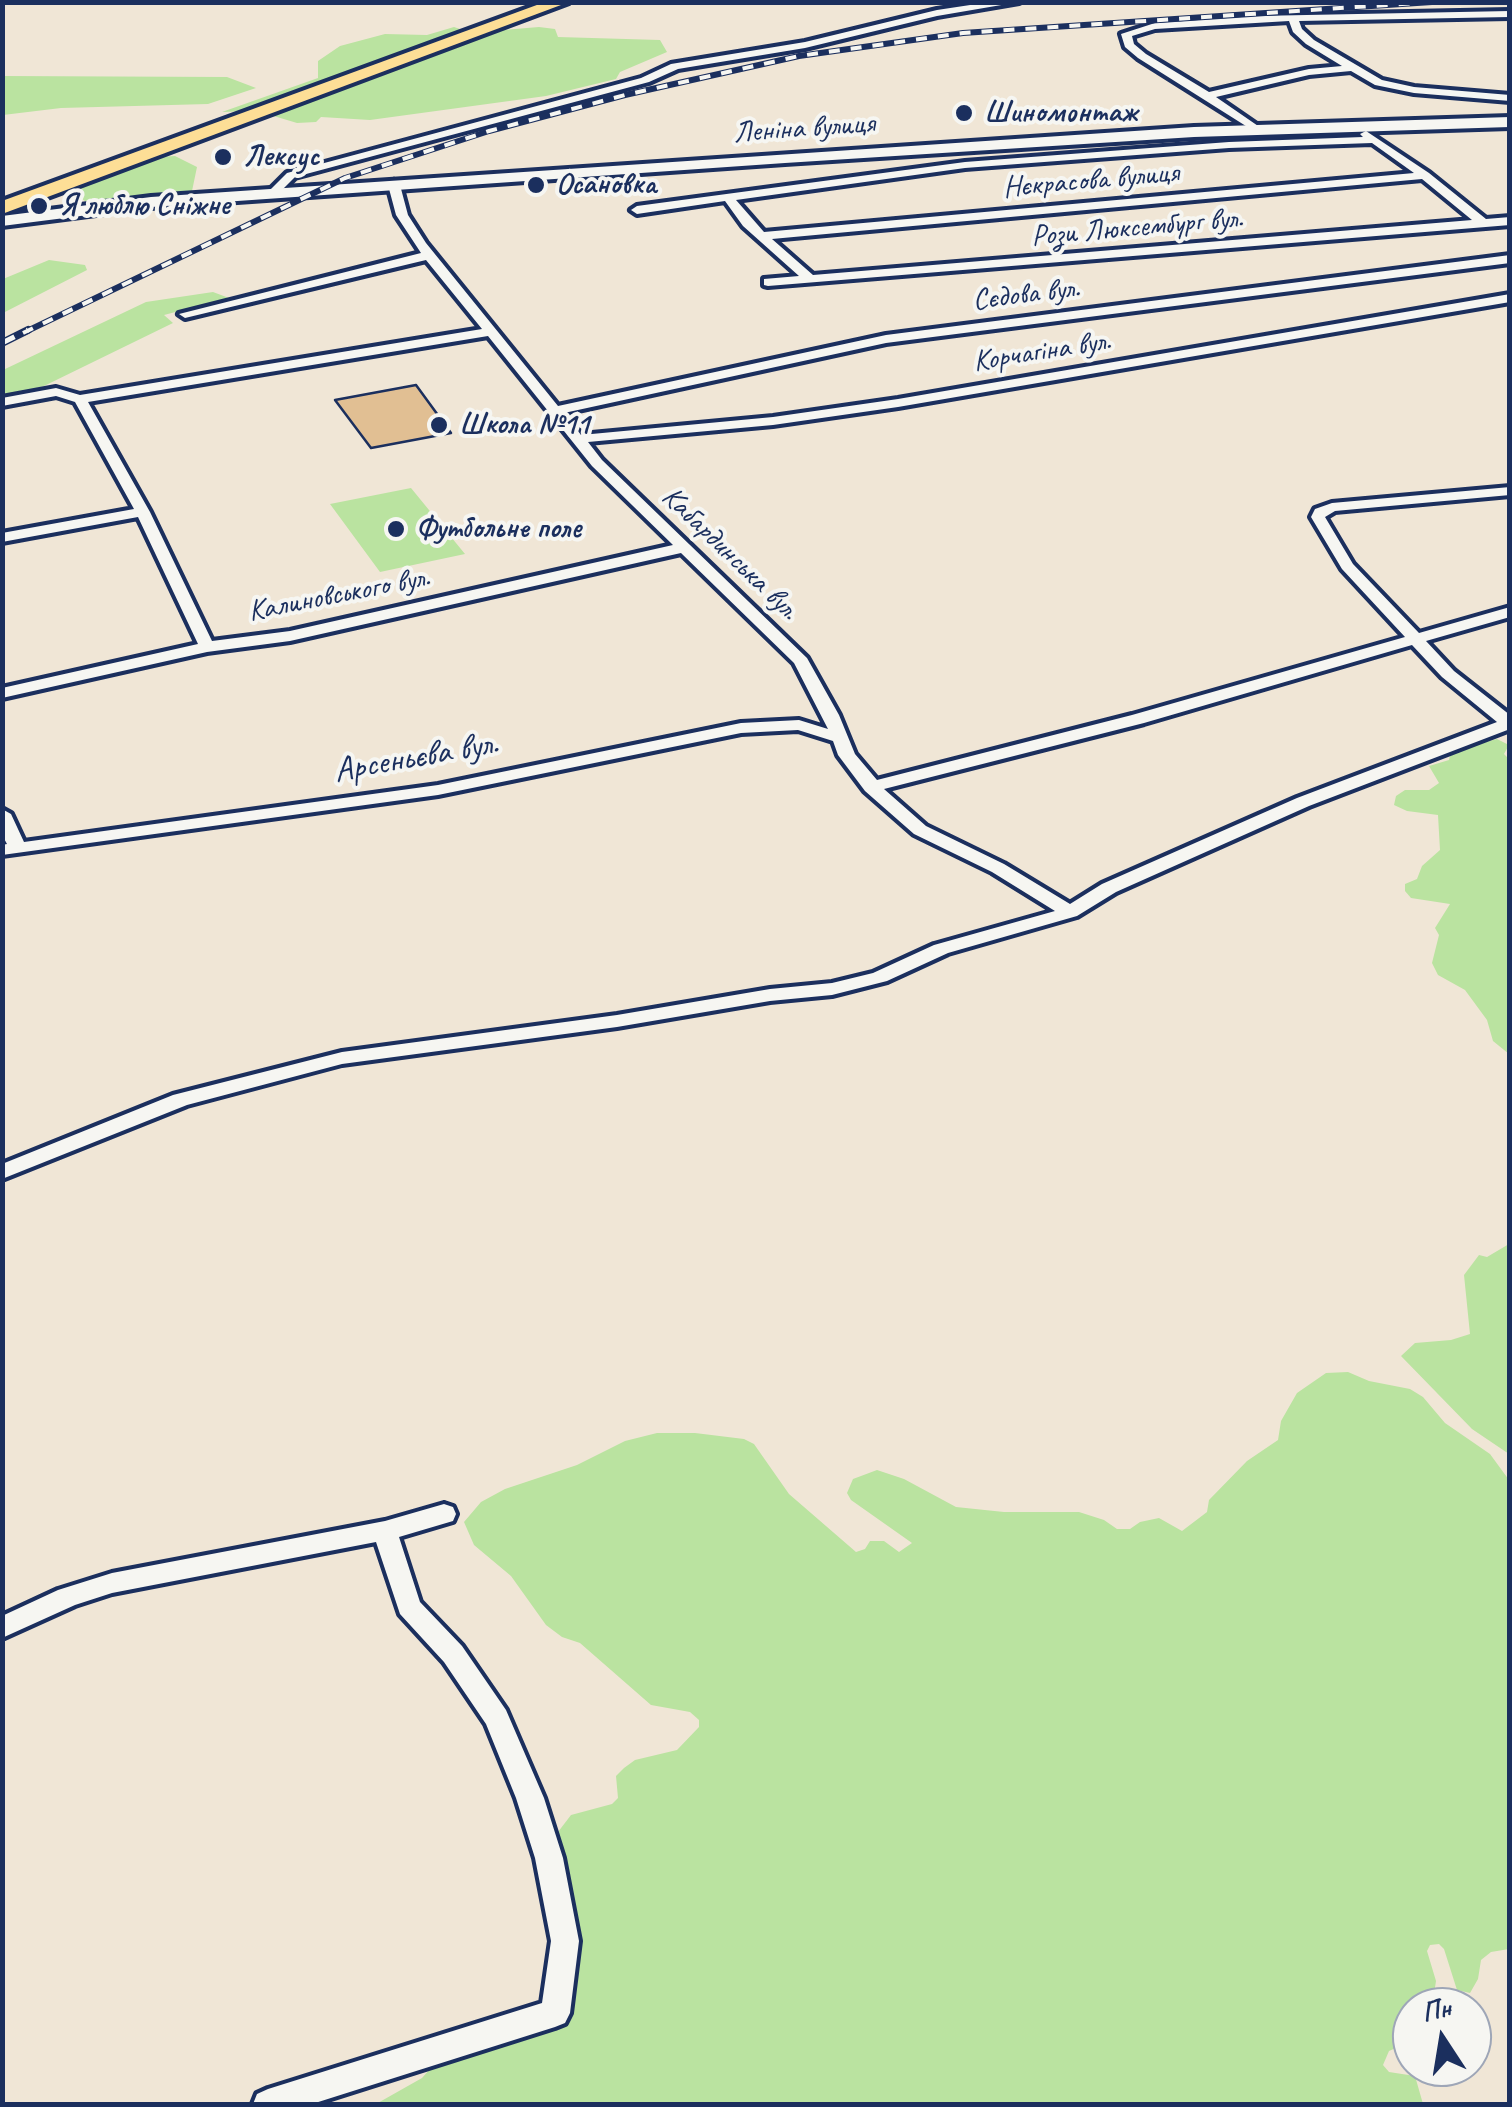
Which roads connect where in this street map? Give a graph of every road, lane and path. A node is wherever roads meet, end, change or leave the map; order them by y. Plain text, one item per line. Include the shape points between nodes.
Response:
1 (560, 2) edge
2 (1014, 2) edge
3 (1510, 14) edge
4 (1294, 20) junction
5 (1351, 68) junction
6 (1206, 96) junction
7 (1510, 98) edge
8 (1510, 122) edge
9 (1356, 127) junction
10 (1257, 130) junction
11 (1374, 140) junction
12 (1426, 174) junction
13 (394, 184) junction
14 (63, 187) junction
15 (274, 193) junction
16 (728, 197) junction
17 (102, 207) junction
18 (2, 208) edge
19 (638, 210) dead end
20 (2, 221) edge
21 (1510, 221) edge
22 (1488, 223) junction
23 (761, 236) junction
24 (1510, 237) edge
25 (430, 254) junction
26 (1510, 258) edge
27 (809, 278) junction
28 (768, 282) dead end
29 (1510, 298) edge
30 (184, 314) dead end
31 (488, 332) junction
32 (80, 399) junction
33 (2, 402) edge
34 (553, 411) junction
35 (580, 439) junction
36 (1510, 492) edge
37 (142, 512) junction
38 (2, 538) edge
39 (685, 546) junction
40 (1510, 612) edge
41 (1416, 641) junction
42 (207, 648) junction
43 (2, 694) edge
44 (1509, 723) edge
45 (837, 737) junction
46 (871, 787) junction
47 (2, 814) edge
48 (10, 848) edge
49 (1070, 912) junction
50 (2, 1172) edge
51 (444, 1514) dead end
52 (384, 1531) junction
53 (2, 1628) edge
54 (268, 2104) edge

1 - 14 main road
2 - 15 street via 674,66 645,80 291,176
3 - 4 street
4 - 5 street via 1303,36
4 - 6 street via 1129,31 1134,50
5 - 6 street
5 - 7 street via 1402,88
6 - 10 street
8 - 9 main road, Леніна вулиця
9 - 10 main road, Леніна вулиця
9 - 11 street
10 - 13 main road, Леніна вулиця
11 - 12 street
11 - 16 street via 965,165
12 - 22 street
12 - 23 street, Нєкрасова вулиця
13 - 15 main road, Леніна вулиця
13 - 25 street, Кабардинська вул. via 402,215
14 - 17 main road via 70,203
14 - 18 main road
15 - 17 main road, Леніна вулиця
16 - 19 street
16 - 23 street
17 - 20 main road, Леніна вулиця
21 - 22 street, Рози Люксембург вул.
22 - 24 street
22 - 27 street, Рози Люксембург вул.
23 - 27 street
25 - 30 street
25 - 31 street, Кабардинська вул.
26 - 34 street, Сєдова вул. via 886,338
27 - 28 street, Рози Люксембург вул.
29 - 35 street, Корчагіна вул. via 916,401
31 - 32 street
31 - 34 street, Кабардинська вул.
32 - 33 street via 56,392
32 - 37 street
34 - 35 street, Кабардинська вул.
35 - 39 street, Кабардинська вул. via 623,491
36 - 41 street via 1320,512 1320,526 1347,566
37 - 38 street
37 - 42 street
39 - 42 street, Калиновського вул. via 290,636
39 - 45 street, Кабардинська вул. via 802,661
40 - 41 street
41 - 44 street
41 - 46 street
42 - 43 street, Калиновського вул.
44 - 49 street via 1303,802 1109,888
45 - 46 street, Кабардинська вул.
45 - 48 street, Арсеньєва вул. via 799,724 741,728 438,790
46 - 49 street, Кабардинська вул. via 901,818
47 - 48 street
49 - 50 street via 832,989 342,1058 250,1080 180,1100
51 - 52 street
52 - 53 street via 112,1583
52 - 54 street via 409,1607 453,1654 497,1718 530,1798 565,1941 555,2013

